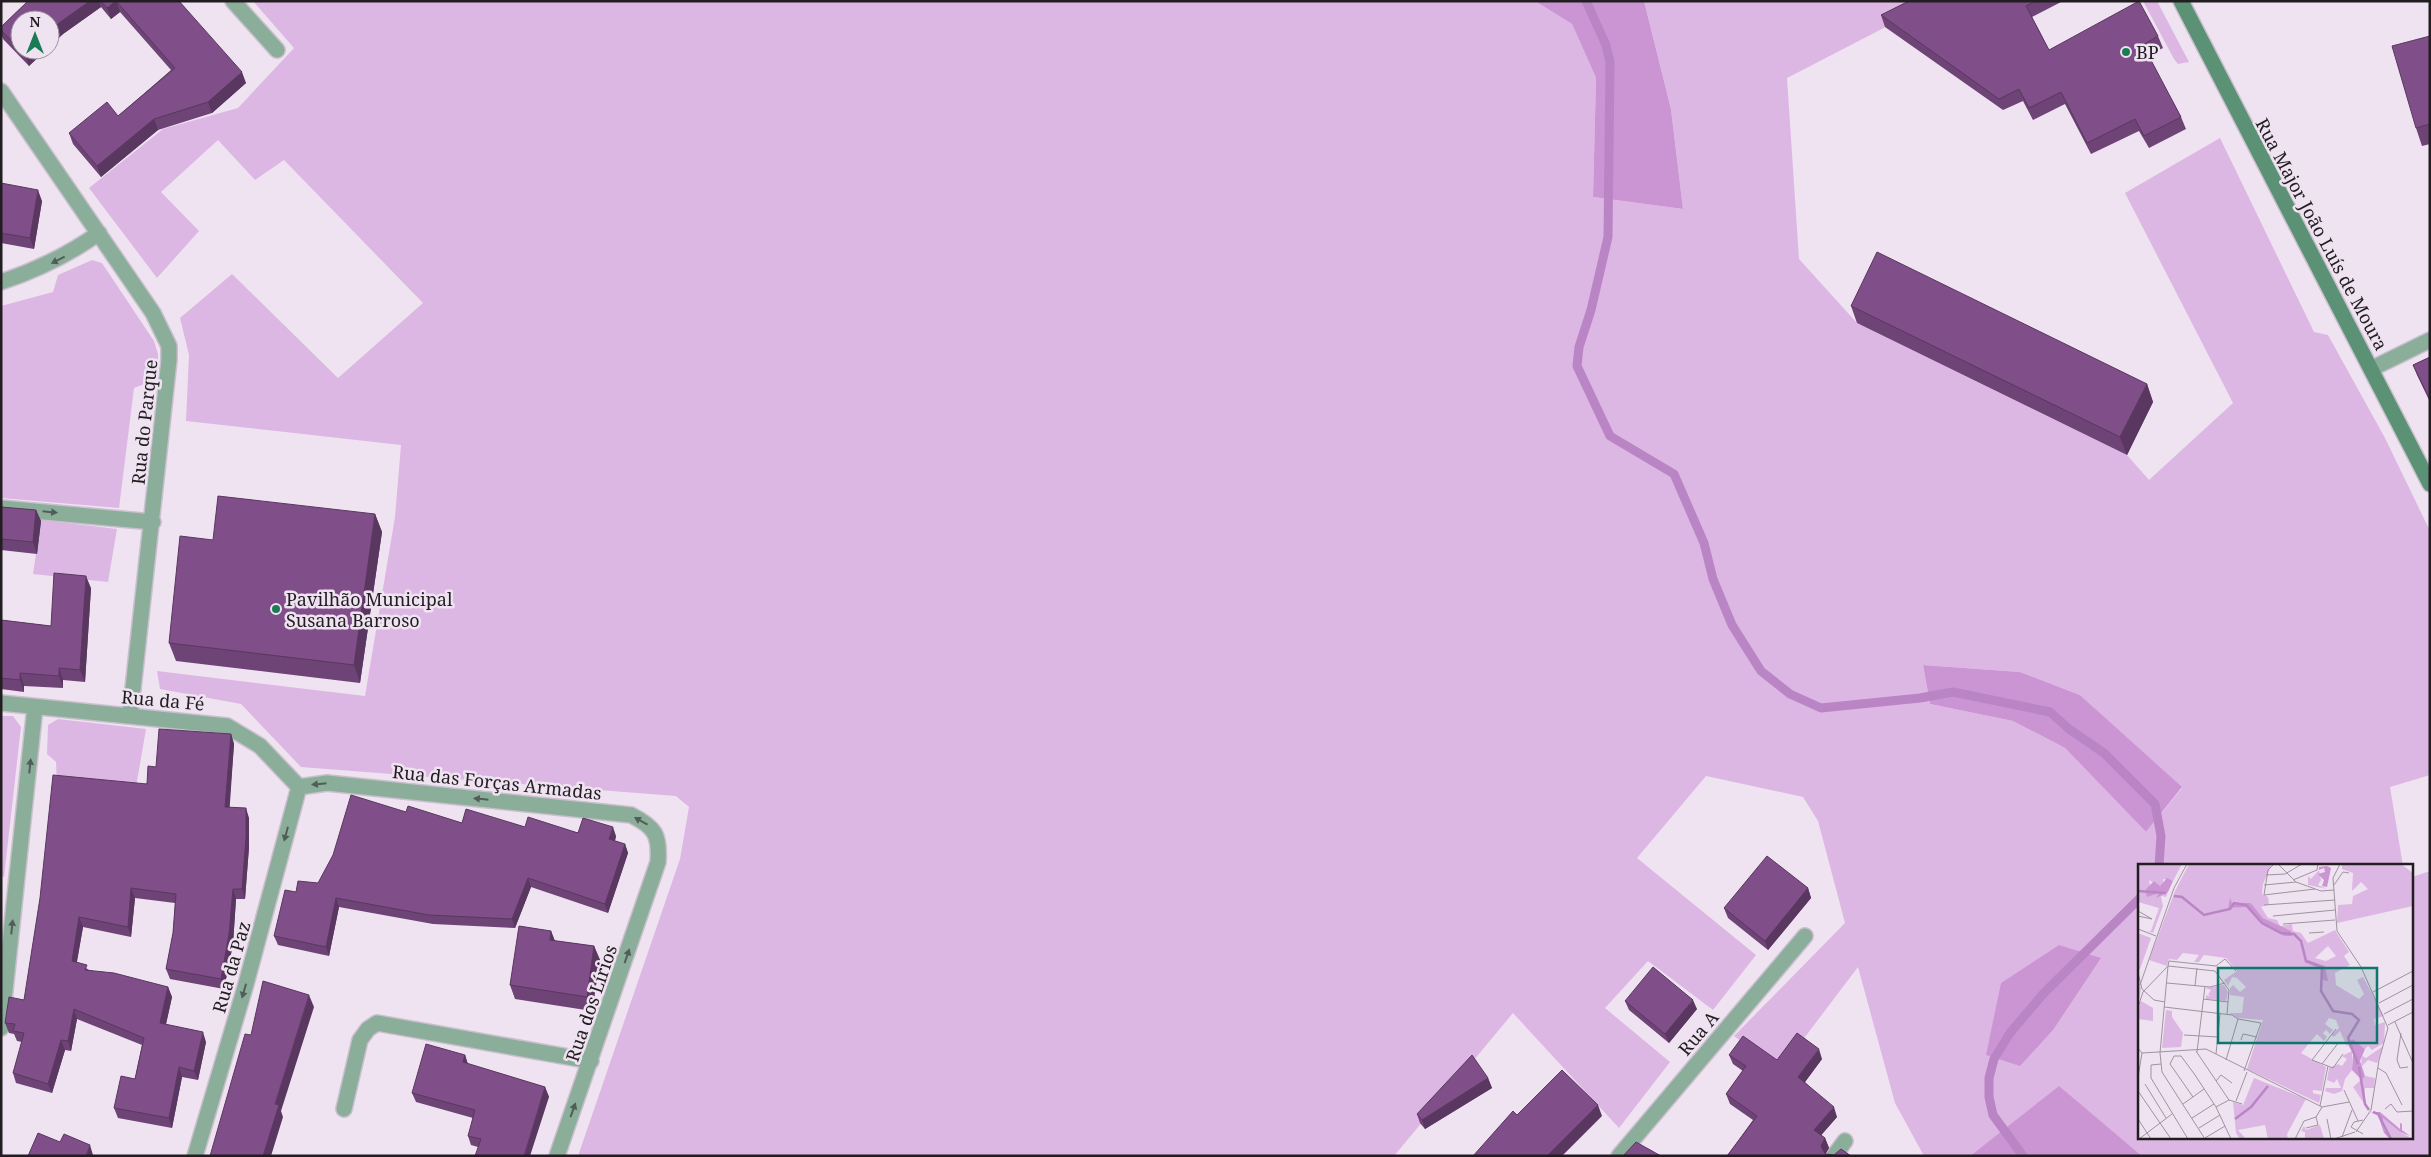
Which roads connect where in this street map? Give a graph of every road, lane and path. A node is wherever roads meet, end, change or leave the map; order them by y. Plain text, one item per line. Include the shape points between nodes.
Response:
1 (233, 1) edge
2 (2181, 1) edge
3 (277, 50) dead end
4 (1, 91) edge
5 (99, 233) junction
6 (1, 282) edge
7 (2430, 340) edge
8 (2371, 369) junction
9 (2430, 484) edge
10 (1, 508) edge
11 (153, 522) junction
12 (1, 703) edge
13 (35, 707) junction
14 (130, 716) junction
15 (298, 786) junction
16 (658, 862) joint
17 (1805, 936) dead end
18 (1, 1028) edge
19 (591, 1061) junction
20 (344, 1109) dead end
21 (1845, 1141) dead end
22 (194, 1156) edge
23 (557, 1156) edge
24 (1619, 1156) edge
25 (1834, 1156) edge

1 - 3 street
2 - 8 street, Rua Major João Luís de Moura
4 - 5 street, Rua do Parque
5 -> 6 street via 51,263
5 - 11 street, Rua do Parque via 153,313 170,346
7 - 8 street
8 - 9 street, Rua Major João Luís de Moura
10 -> 11 street
11 - 14 street, Rua do Parque
12 - 13 street, Rua da Fé
13 - 14 street, Rua da Fé
18 -> 13 street
14 - 15 street, Rua da Fé via 227,726 260,746
16 -> 15 street, Rua das Forças Armadas via 656,832 646,822 631,816 328,783
15 -> 22 street, Rua da Paz via 246,984
19 -> 16 street, Rua dos Lírios
17 - 24 street, Rua A
19 - 20 street via 377,1023 360,1040
23 -> 19 street, Rua dos Lírios
21 - 25 street

